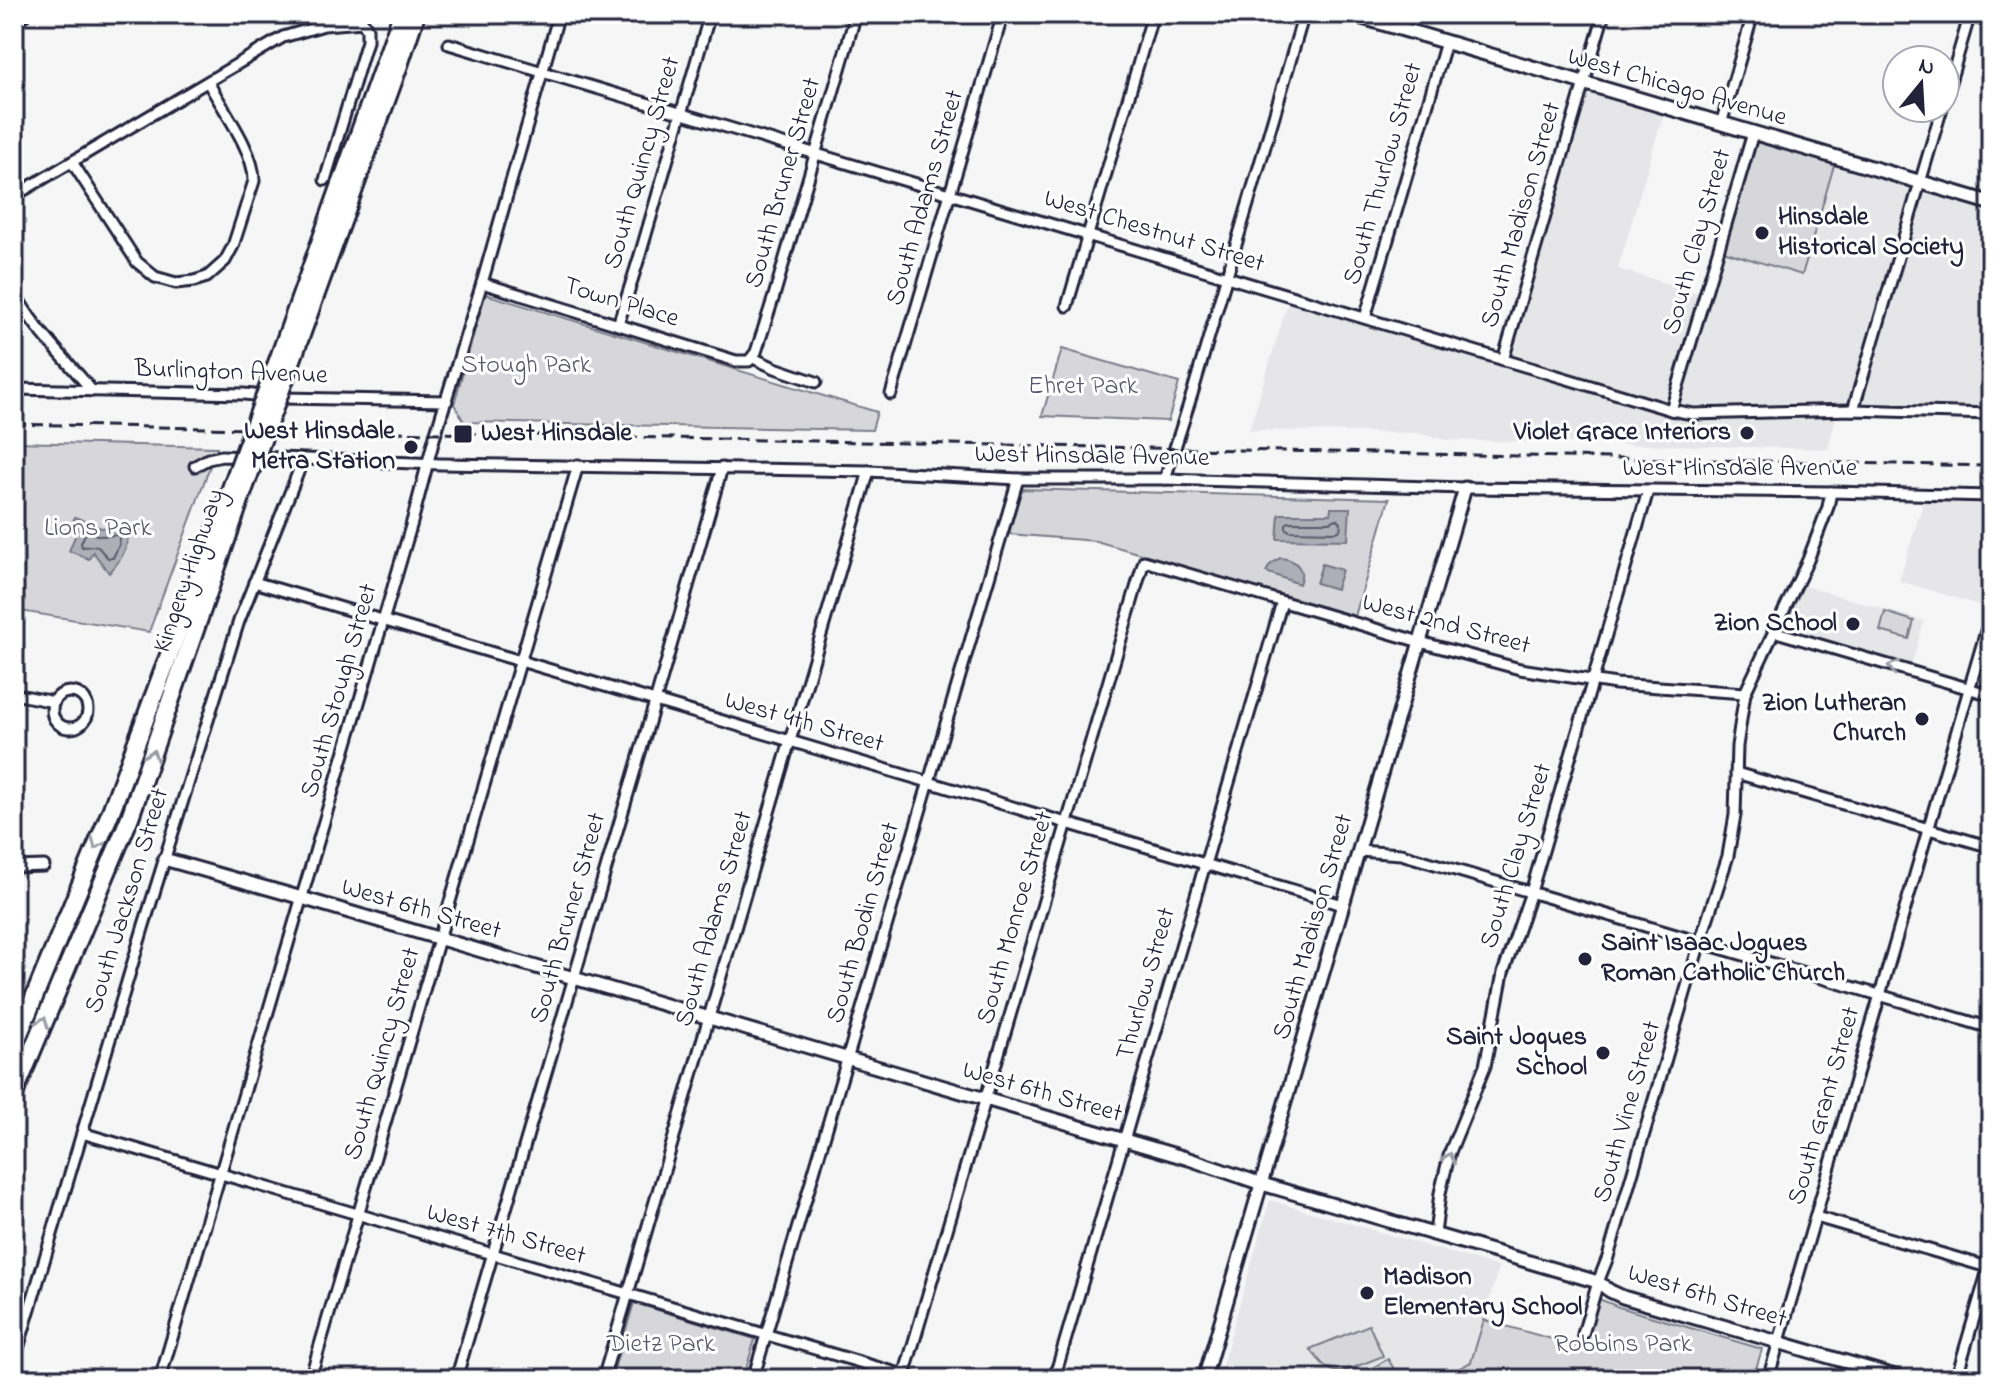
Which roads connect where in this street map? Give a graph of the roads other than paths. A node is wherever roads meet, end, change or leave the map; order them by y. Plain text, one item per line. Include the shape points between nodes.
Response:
1 (26, 14) edge
2 (402, 14) edge
3 (416, 14) edge
4 (559, 14) edge
5 (710, 14) edge
6 (856, 14) edge
7 (1003, 14) edge
8 (1153, 14) edge
9 (1304, 14) edge
10 (1351, 14) edge
11 (1604, 14) edge
12 (1753, 14) edge
13 (1968, 14) edge
14 (14, 22) edge
15 (1991, 22) edge
16 (1446, 42) junction
17 (449, 44) dead end
18 (1960, 44) edge
19 (542, 71) junction
20 (208, 82) junction
21 (1584, 83) junction
22 (681, 113) junction
23 (1721, 124) junction
24 (1937, 124) edge
25 (1753, 133) junction
26 (815, 153) junction
27 (72, 162) junction
28 (325, 180) dead end
29 (1921, 182) junction
30 (950, 194) junction
31 (14, 196) edge
32 (1991, 203) edge
33 (1088, 234) junction
34 (1226, 277) junction
35 (482, 283) junction
36 (14, 291) edge
37 (1067, 306) dead end
38 (1365, 318) junction
39 (618, 325) junction
40 (751, 360) junction
41 (1503, 360) junction
42 (283, 367) junction
43 (816, 382) dead end
44 (14, 389) edge
45 (92, 391) junction
46 (891, 394) dead end
47 (447, 401) junction
48 (1671, 410) junction
49 (1853, 410) junction
50 (1991, 414) edge
51 (303, 460) junction
52 (428, 463) junction
53 (578, 465) junction
54 (195, 466) dead end
55 (722, 468) junction
56 (869, 471) junction
57 (1018, 479) junction
58 (1165, 479) junction
59 (240, 483) junction
60 (1465, 488) junction
61 (1648, 491) junction
62 (1831, 492) junction
63 (1991, 496) edge
64 (1144, 561) joint
65 (254, 582) junction
66 (1282, 602) junction
67 (1991, 614) edge
68 (383, 622) junction
69 (1773, 631) junction
70 (1420, 642) junction
71 (521, 663) junction
72 (1593, 681) junction
73 (1968, 688) junction
74 (1745, 693) junction
75 (14, 694) edge
76 (1991, 695) edge
77 (54, 702) junction
78 (655, 702) junction
79 (790, 742) junction
80 (1736, 773) junction
81 (928, 783) junction
82 (1067, 824) junction
83 (1928, 829) junction
84 (1991, 847) edge
85 (1359, 851) junction
86 (164, 859) junction
87 (1205, 864) junction
88 (44, 866) dead end
89 (14, 867) edge
90 (1531, 892) junction
91 (301, 898) junction
92 (1343, 905) junction
93 (440, 939) junction
94 (1700, 942) junction
95 (574, 978) junction
96 (1880, 995) junction
97 (709, 1018) junction
98 (1991, 1028) edge
99 (14, 1046) edge
100 (847, 1059) junction
101 (14, 1094) edge
102 (986, 1099) junction
103 (82, 1133) junction
104 (1124, 1140) junction
105 (220, 1174) junction
106 (1262, 1184) junction
107 (359, 1215) junction
108 (1816, 1217) junction
109 (1435, 1234) junction
110 (493, 1254) junction
111 (1990, 1265) edge
112 (1598, 1282) junction
113 (628, 1294) junction
114 (766, 1334) junction
115 (1583, 1334) dead end
116 (1779, 1342) junction
117 (14, 1362) edge
118 (904, 1377) edge
119 (160, 1379) edge
120 (310, 1379) edge
121 (456, 1379) edge
122 (603, 1379) edge
123 (753, 1379) edge
124 (917, 1379) edge
125 (1054, 1379) edge
126 (1204, 1379) edge
127 (1768, 1379) edge
128 (1905, 1379) edge
129 (1956, 1379) edge

1 - 14 street
2 - 42 highway, Kingery Highway
3 - 42 highway, Kingery Highway
4 - 19 street, South Stough Street
5 - 22 street, South Quincy Street
6 - 26 street, South Bruner Street
7 - 30 street, South Adams Street
8 - 33 street
9 - 34 street
10 - 16 main road, West Chicago Avenue
11 - 21 street, South Madison Street
12 - 23 street
13 - 15 street
13 - 18 street
16 - 21 main road, West Chicago Avenue
16 - 38 street, South Thurlow Street
17 - 19 street, West Chestnut Street
19 - 22 street, West Chestnut Street
19 - 35 street, South Stough Street
20 - 27 street
20 - 27 street via 251,159 254,181 230,253 207,277 176,283 143,268
20 - 28 street via 283,37 324,25 363,22 367,41
21 - 23 main road, West Chicago Avenue
21 - 41 street, South Madison Street
22 - 26 street, West Chestnut Street
22 - 39 street, South Quincy Street
23 - 25 main road, West Chicago Avenue
24 - 29 street
25 - 29 main road, West Chicago Avenue
25 - 48 street, South Clay Street
26 - 30 street, West Chestnut Street
26 - 40 street, South Bruner Street
27 - 31 street
29 - 32 main road, West Chicago Avenue
29 - 49 street
30 - 33 street, West Chestnut Street
30 - 46 street, South Adams Street
33 - 34 street, West Chestnut Street
33 - 37 street
34 - 38 street, West Chestnut Street
34 - 58 street
35 - 39 street, Town Place
35 - 47 street, South Stough Street
36 - 45 street via 28,316
38 - 41 street, West Chestnut Street
39 - 40 street, Town Place via 736,361
40 - 43 street, Town Place
41 - 48 street, West Chestnut Street
42 - 59 highway, Kingery Highway, bridge
44 - 45 street, Burlington Avenue
45 - 47 street, Burlington Avenue
47 - 52 street, South Stough Street
48 - 49 street, West Chestnut Street
49 - 50 street, West Chestnut Street
51 - 52 street, West Hinsdale Avenue
51 - 54 street, West Hinsdale Avenue via 222,456
51 - 65 street, South Jackson Street
52 - 53 street, West Hinsdale Avenue
52 - 68 street, South Stough Street
53 - 55 street, West Hinsdale Avenue
53 - 71 street, South Quincy Street
55 - 56 street, West Hinsdale Avenue
55 - 78 street, South Bruner Street
56 - 57 street, West Hinsdale Avenue
56 - 79 street, South Adams Street
57 - 58 street, West Hinsdale Avenue
57 - 81 street, South Bodin Street
58 - 60 street, West Hinsdale Avenue
59 -> 99 highway, Kingery Highway
101 -> 59 highway, Kingery Highway via 130,817
60 - 61 street, West Hinsdale Avenue
60 - 70 street, South Madison Street
61 - 62 street, West Hinsdale Avenue
61 - 72 street, South Clay Street
62 - 63 street, West Hinsdale Avenue
62 - 69 street, South Vine Street via 1812,550
64 - 66 street, West 2nd Street
64 - 82 street, South Monroe Street
65 - 68 street, West 4th Street
65 - 86 street, South Jackson Street
66 - 70 street, West 2nd Street
66 - 87 street, Thurlow Street
67 - 73 street, South Grant Street
68 - 71 street, West 4th Street
68 - 91 street, South Stough Street
73 -> 69 street
69 - 74 street, South Vine Street
70 - 72 street, West 2nd Street via 1520,669
70 - 85 street, South Madison Street
71 - 78 street, West 4th Street
71 - 93 street, South Quincy Street
72 - 74 street, West 2nd Street
72 - 90 street, South Clay Street
73 - 76 street
73 - 83 street, South Grant Street
74 - 80 street, South Vine Street
75 - 77 street
77 - 77 street via 62,693 75,692 89,710 85,722 64,728 54,720
78 - 79 street, West 4th Street
78 - 95 street, South Bruner Street
79 - 81 street, West 4th Street
79 - 97 street, South Adams Street
80 - 83 street
80 - 94 street, South Vine Street via 1728,856
81 - 82 street, West 4th Street
81 - 100 street, South Bodin Street
82 - 87 street, West 4th Street
82 - 102 street, South Monroe Street
83 - 84 street
83 - 96 street, South Grant Street
85 - 90 street via 1401,854
85 - 92 street, South Madison Street
86 - 91 street, West 6th Street
86 - 103 street, South Jackson Street
87 - 92 street, West 4th Street
87 - 104 street, Thurlow Street
88 - 89 street
90 - 94 street
109 -> 90 street, South Clay Street via 1450,1152 1485,1066 1503,973
91 - 93 street, West 6th Street
91 - 105 street, South Stough Street
92 - 106 street, South Madison Street
93 - 95 street, West 6th Street
93 - 107 street, South Quincy Street
94 - 96 street
94 - 112 street, South Vine Street
95 - 97 street, West 6th Street
95 - 110 street, South Bruner Street
96 - 98 street
96 - 108 street, South Grant Street
97 - 100 street, West 6th Street
97 - 113 street, South Adams Street
100 - 102 street, West 6th Street
100 - 114 street, South Bodin Street
102 - 104 street, West 6th Street
102 - 118 street, South Monroe Street
103 - 105 street, West 7th Street
103 - 117 street, South Jackson Street
104 - 106 street, West 6th Street
104 - 125 street, Thurlow Street
105 - 107 street, West 7th Street
105 - 119 street, South Stough Street
106 - 109 street, West 6th Street
106 - 126 street, South Madison Street
107 - 110 street, West 7th Street
107 - 120 street, South Quincy Street
108 - 111 street
108 - 116 street, South Grant Street
109 - 112 street, West 6th Street
110 - 113 street, West 7th Street
110 - 121 street, South Bruner Street
111 - 129 street
112 - 115 street, South Vine Street
112 - 116 street, West 6th Street via 1623,1297
113 - 114 street, West 7th Street
113 - 122 street, South Adams Street
114 - 118 street, West 7th Street
114 - 123 street, South Bodin Street
116 - 127 street, South Grant Street
116 - 128 street, West 6th Street
118 - 124 street, West 7th Street

